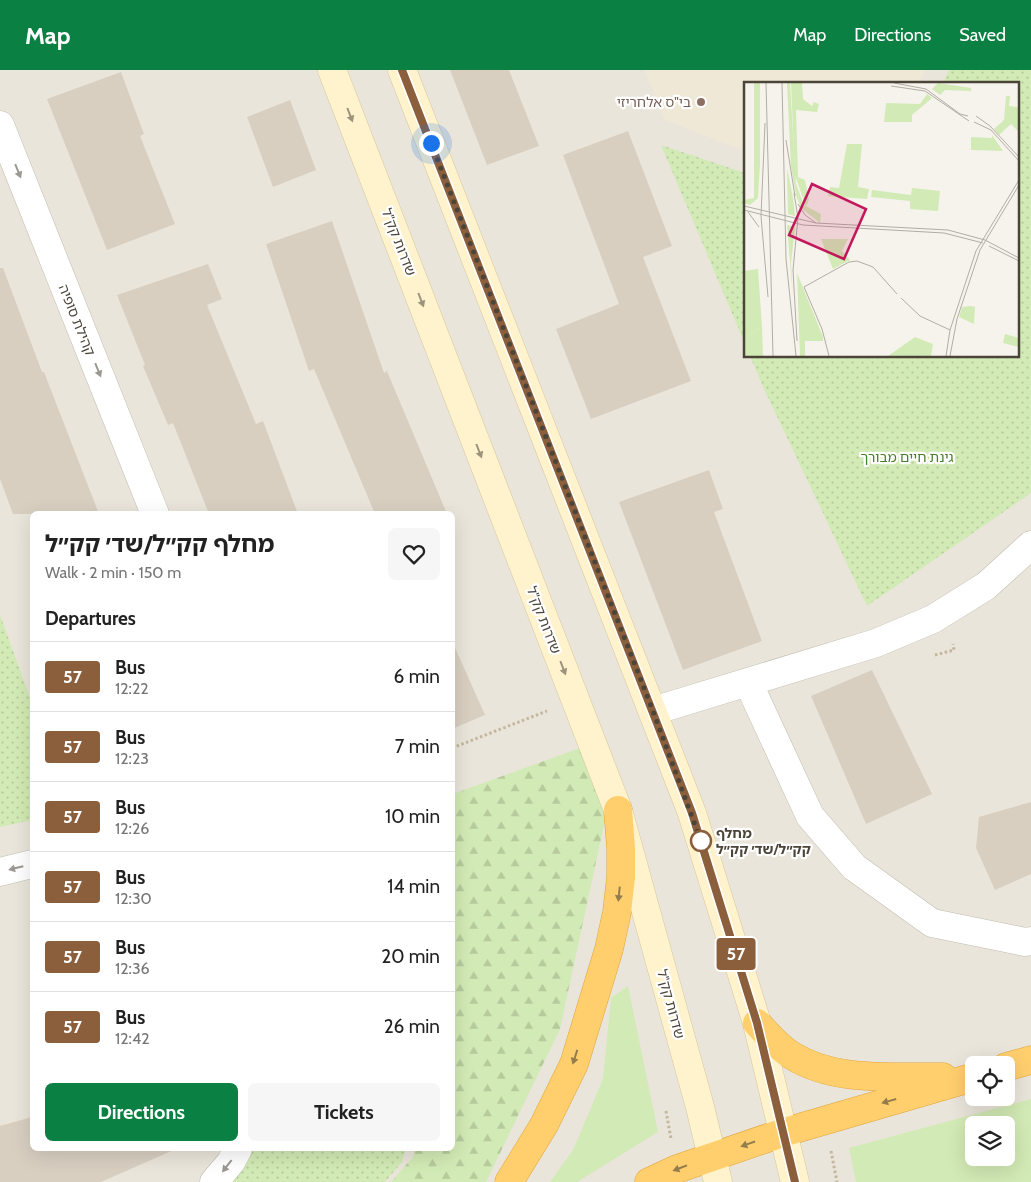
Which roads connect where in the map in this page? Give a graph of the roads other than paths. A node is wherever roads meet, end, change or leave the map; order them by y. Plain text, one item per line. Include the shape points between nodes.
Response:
1 (332, 70) edge
2 (402, 70) edge
3 (0, 126) edge
4 (154, 511) edge
5 (1031, 545) edge
6 (748, 682) junction
7 (653, 711) junction
8 (618, 810) junction
9 (30, 864) edge
10 (0, 872) edge
11 (1031, 941) edge
12 (757, 1023) junction
13 (1031, 1060) edge
14 (1015, 1064) edge
15 (965, 1077) edge
16 (965, 1079) edge
17 (785, 1132) junction
18 (237, 1151) edge
19 (715, 1169) edge
20 (214, 1182) edge
21 (508, 1182) edge
22 (649, 1182) edge
23 (795, 1182) edge

1 -> 8 main road, שדרות קק"ל
2 - 7 main road
3 -> 4 street, קהילת סופיה
5 - 6 street via 986,586 933,619 876,643
6 - 7 street
6 - 11 street via 810,816 854,866 932,923
7 - 12 main road via 692,813
8 - 19 main road, שדרות קק"ל
8 -> 21 highway via 620,877 609,950 574,1064 544,1125
9 -> 10 street
12 - 15 highway via 790,1054 828,1071 851,1075
12 - 17 main road
13 - 14 highway
16 -> 17 highway
17 -> 19 highway
17 - 23 main road
18 -> 20 street
19 -> 22 highway via 677,1168

